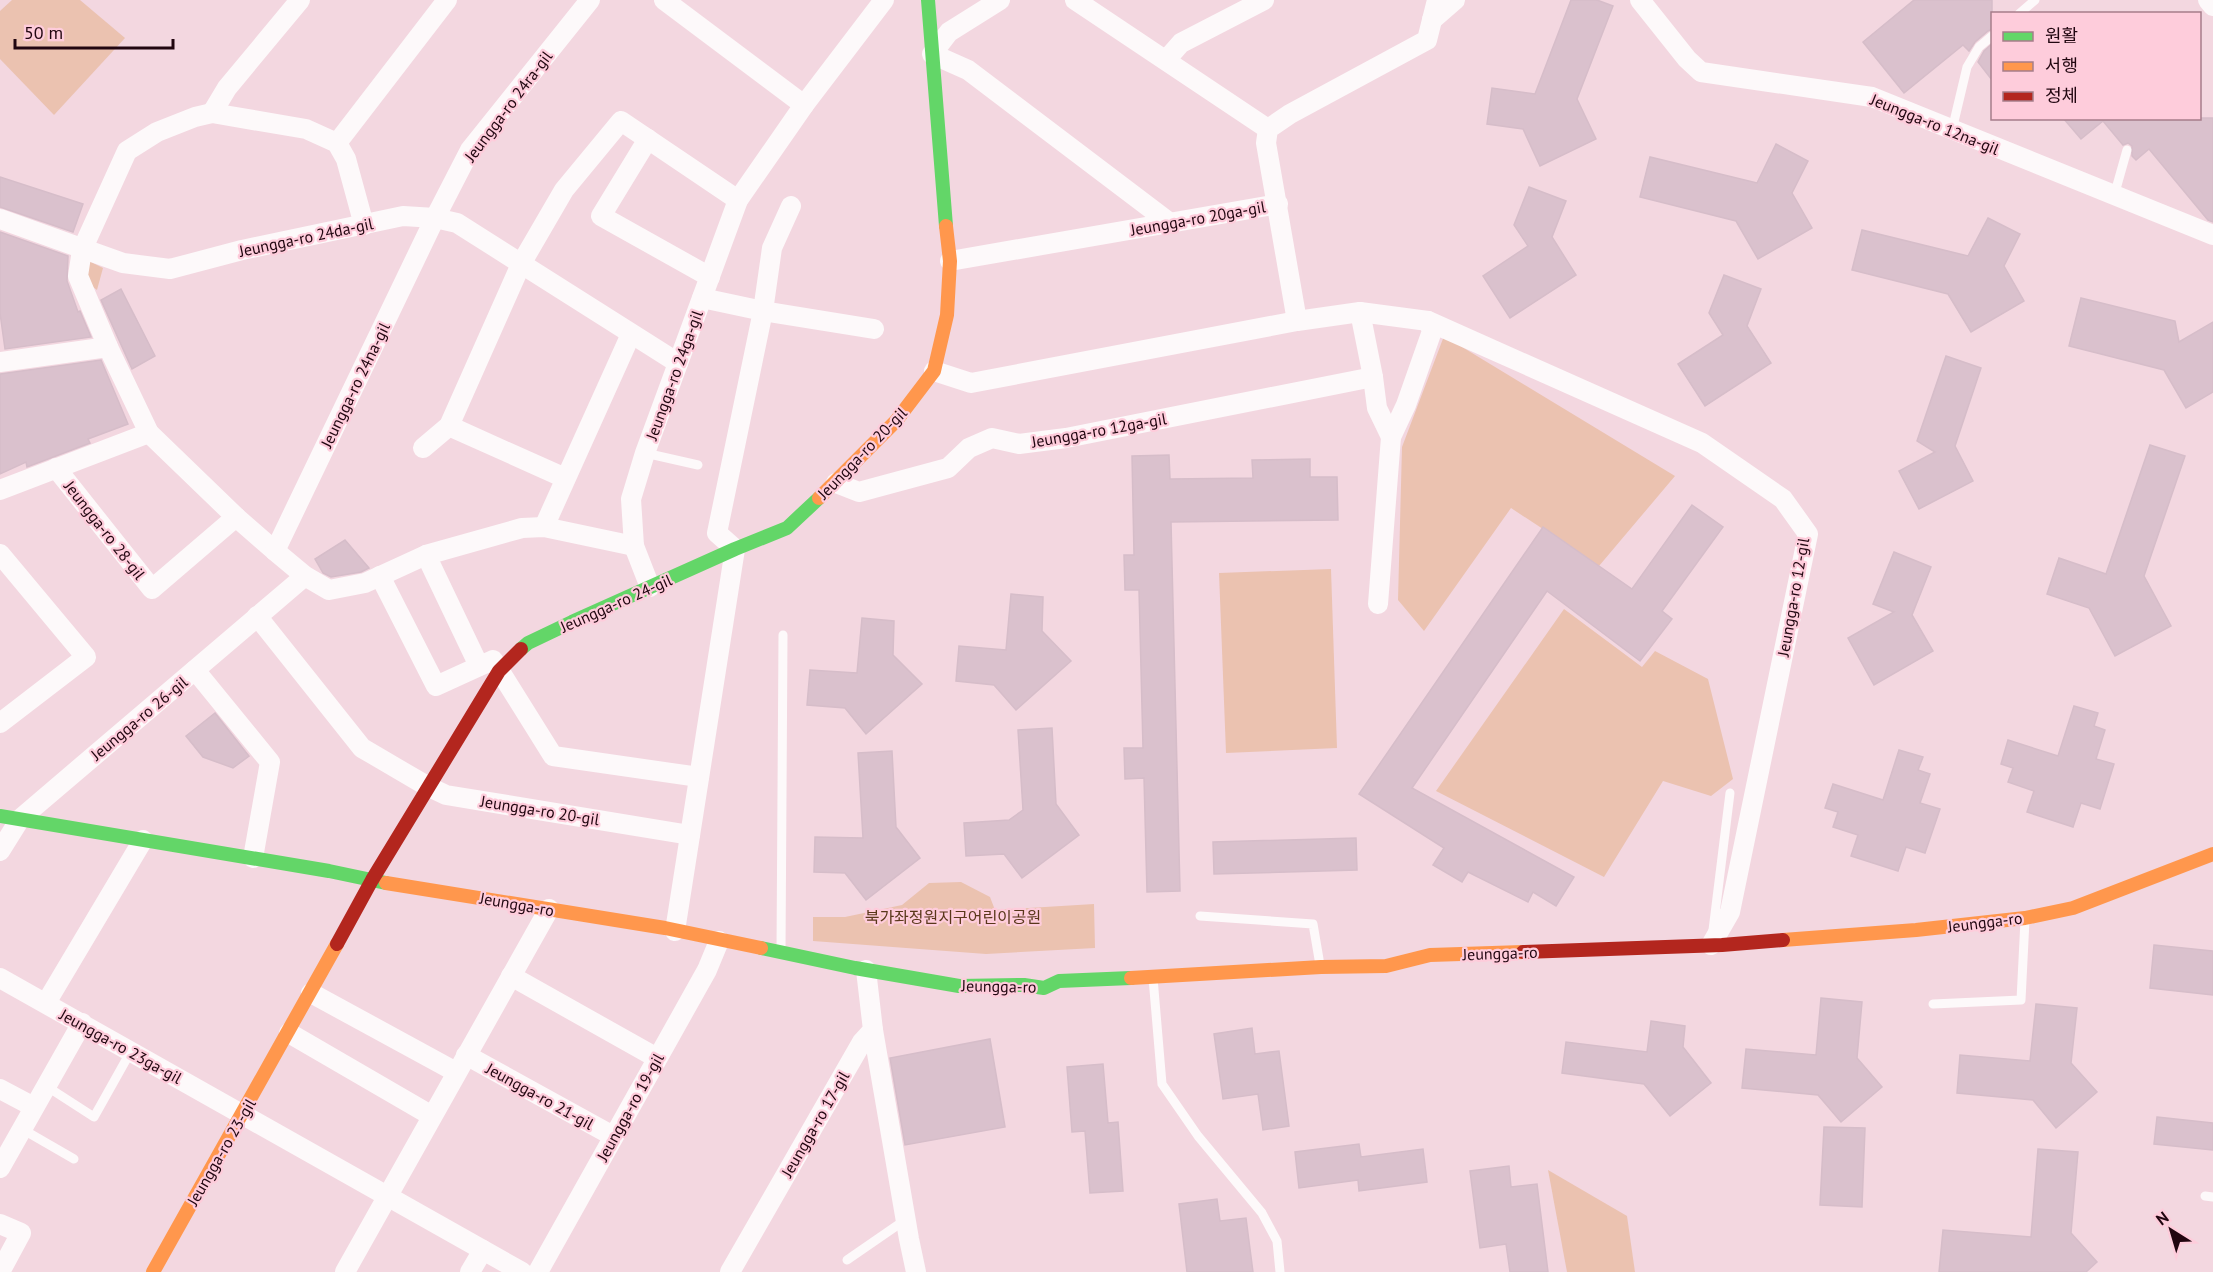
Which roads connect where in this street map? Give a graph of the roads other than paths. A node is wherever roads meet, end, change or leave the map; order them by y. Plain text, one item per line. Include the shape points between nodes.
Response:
1 (300, 0) edge
2 (447, 0) edge
3 (590, 0) edge
4 (664, 0) edge
5 (928, 0) edge
6 (1000, 0) edge
7 (1075, 0) edge
8 (1264, 0) edge
9 (1437, 0) edge
10 (1455, 0) edge
11 (1640, 0) edge
12 (2036, 0) edge
13 (2208, 0) edge
14 (880, 2) edge
15 (2213, 6) edge
16 (2021, 12) edge
17 (1432, 20) junction
18 (1991, 37) edge
19 (932, 54) junction
20 (1166, 60) junction
21 (804, 105) junction
22 (212, 113) junction
23 (1268, 129) junction
24 (1952, 130) junction
25 (648, 139) junction
26 (337, 143) junction
27 (2127, 150) dead end
28 (2114, 196) junction
29 (738, 200) junction
30 (1278, 204) junction
31 (791, 206) dead end
32 (435, 218) junction
33 (0, 219) edge
34 (1170, 223) junction
35 (364, 225) junction
36 (2213, 236) edge
37 (82, 250) junction
38 (950, 261) junction
39 (521, 264) junction
40 (710, 277) junction
41 (702, 298) junction
42 (763, 311) junction
43 (1360, 312) junction
44 (1297, 321) junction
45 (1428, 321) junction
46 (874, 329) dead end
47 (631, 334) junction
48 (108, 347) junction
49 (0, 362) edge
50 (678, 363) junction
51 (934, 371) junction
52 (1373, 376) junction
53 (449, 426) junction
54 (149, 433) junction
55 (1391, 437) junction
56 (423, 448) dead end
57 (645, 453) junction
58 (698, 465) dead end
59 (56, 468) junction
60 (565, 478) junction
61 (836, 483) junction
62 (0, 490) edge
63 (236, 517) junction
64 (544, 527) junction
65 (634, 546) junction
66 (735, 549) junction
67 (275, 551) junction
68 (0, 554) edge
69 (426, 555) junction
70 (305, 576) junction
71 (380, 576) junction
72 (650, 587) junction
73 (1378, 604) dead end
74 (257, 616) junction
75 (783, 635) dead end
76 (479, 666) junction
77 (195, 670) junction
78 (499, 671) junction
79 (0, 723) edge
80 (699, 777) junction
81 (427, 786) junction
82 (1730, 793) dead end
83 (0, 816) edge
84 (20, 819) junction
85 (690, 835) junction
86 (143, 840) junction
87 (0, 851) edge
88 (2213, 854) edge
89 (253, 858) junction
90 (2213, 868) edge
91 (2174, 869) junction
92 (372, 880) junction
93 (549, 909) junction
94 (1200, 916) dead end
95 (2025, 918) junction
96 (675, 931) junction
97 (719, 941) junction
98 (1711, 945) junction
99 (781, 953) junction
100 (1321, 967) junction
101 (866, 970) junction
102 (511, 976) junction
103 (1153, 976) junction
104 (0, 978) edge
105 (310, 993) junction
106 (46, 1003) junction
107 (1933, 1004) dead end
108 (81, 1023) junction
109 (873, 1030) junction
110 (289, 1033) junction
111 (131, 1051) junction
112 (657, 1058) junction
113 (461, 1064) junction
114 (46, 1086) junction
115 (0, 1089) edge
116 (34, 1107) junction
117 (242, 1114) junction
118 (432, 1116) junction
119 (22, 1129) junction
120 (614, 1136) junction
121 (74, 1159) dead end
122 (0, 1168) edge
123 (387, 1196) junction
124 (905, 1220) junction
125 (0, 1224) edge
126 (483, 1250) junction
127 (847, 1260) dead end
128 (0, 1272) edge
129 (153, 1272) edge
130 (345, 1272) edge
131 (470, 1272) edge
132 (522, 1272) edge
133 (538, 1272) edge
134 (730, 1272) edge
135 (916, 1272) edge
136 (1280, 1272) edge

1 - 22 street via 227,88
2 - 26 street
3 - 32 street, Jeungga-ro 24ra-gil via 470,150
4 - 21 street
5 - 19 main road, Jeungga-ro 20-gil
6 - 19 street via 949,32
7 - 20 street
8 - 20 street via 1181,43
9 - 17 street
10 - 17 street
11 - 24 street, Jeungga-ro 12na-gil via 1701,72 1872,97
12 - 16 lane
13 - 15 street
14 - 21 street, Jeungga-ro 24ga-gil
17 - 23 street via 1427,40
18 - 24 lane via 1979,47 1967,67
19 - 34 street via 968,70
19 - 38 main road, Jeungga-ro 20-gil
20 - 23 street
21 - 29 street, Jeungga-ro 24ga-gil
22 - 26 street via 306,129
22 - 37 street via 157,132 126,151
23 - 30 street, Jeungga-ro 20ga-gil via 1266,143
24 - 28 street, Jeungga-ro 12na-gil
25 - 29 street
25 - 39 street via 621,121 564,190
25 - 40 street via 601,216
26 - 35 street via 346,159
27 - 28 lane
28 - 36 street, Jeungga-ro 12na-gil
29 - 40 street, Jeungga-ro 24ga-gil
30 - 34 street, Jeungga-ro 20ga-gil
30 - 44 street
31 - 42 street via 772,248
32 - 35 street, Jeungga-ro 24da-gil via 404,216
32 - 39 street, Jeungga-ro 24da-gil via 457,222
32 - 67 street, Jeungga-ro 24na-gil
33 - 37 street
34 - 38 street, Jeungga-ro 20ga-gil
35 - 37 street, Jeungga-ro 24da-gil via 170,269 123,263
37 - 48 street via 78,276
38 - 51 main road, Jeungga-ro 20-gil via 947,315
39 - 47 street, Jeungga-ro 24da-gil
39 - 53 street
40 - 41 street, Jeungga-ro 24ga-gil
41 - 42 street, Jeungga-ro 24ga-gil
41 - 50 street, Jeungga-ro 24ga-gil
42 - 46 street
42 - 66 street via 717,533
43 - 44 street
43 - 45 street
43 - 52 street
44 - 51 street via 971,383
45 - 55 street via 1432,331
45 - 98 street, Jeungga-ro 12-gil via 1702,443 1784,499 1808,534 1730,912
47 - 50 street, Jeungga-ro 24da-gil
47 - 60 street
48 - 49 street
48 - 54 street
50 - 57 street, Jeungga-ro 24ga-gil
51 - 61 main road, Jeungga-ro 20-gil via 896,421
52 - 55 street via 1377,408
52 - 61 street, Jeungga-ro 12ga-gil via 1066,438 1019,444 992,438 969,448 948,468 859,492
53 - 56 street
53 - 60 street
54 - 59 street, Jeungga-ro 28-gil
54 - 63 street
55 - 73 street
57 - 58 lane, Jeungga-ro 24ga-gil
57 - 65 street, Jeungga-ro 24ga-gil via 631,499
59 - 62 street, Jeungga-ro 28-gil
59 - 63 street, Jeungga-ro 28-gil via 152,589
60 - 64 street
61 - 66 main road, Jeungga-ro 20-gil via 787,528
63 - 67 street
64 - 65 street
64 - 69 street via 522,528
65 - 72 street, Jeungga-ro 24ga-gil
66 - 72 main road, Jeungga-ro 24-gil
66 - 80 street
67 - 70 street
68 - 79 street via 86,657
69 - 71 street
69 - 76 street
70 - 71 street via 328,590
70 - 74 street, Jeungga-ro 26-gil
71 - 76 street via 436,686
72 - 78 main road, Jeungga-ro 24-gil via 528,644
74 - 77 street, Jeungga-ro 26-gil
74 - 81 street via 362,748
75 - 99 lane
76 - 78 street via 493,660
77 - 84 street, Jeungga-ro 26-gil
77 - 89 street via 270,762
78 - 80 street via 554,756
78 - 81 main road, Jeungga-ro 24-gil
80 - 85 street
81 - 85 street, Jeungga-ro 20-gil via 446,795
81 - 92 main road, Jeungga-ro 24-gil
82 - 98 lane
83 - 84 main road, Jeungga-ro
84 - 86 main road, Jeungga-ro
84 - 87 street, Jeungga-ro 26-gil
85 - 96 street
86 - 89 main road, Jeungga-ro
86 - 106 street
88 - 91 main road, Jeungga-ro
89 - 92 main road, Jeungga-ro
90 - 91 main road
91 - 95 main road, Jeungga-ro via 2073,908
92 - 93 main road, Jeungga-ro
92 - 105 main road, Jeungga-ro 23-gil
93 - 96 main road, Jeungga-ro
93 - 102 street, Jeungga-ro 21-gil
94 - 100 lane via 1313,924
95 - 98 main road, Jeungga-ro
95 - 107 lane via 2021,1000
96 - 97 main road, Jeungga-ro
97 - 99 main road, Jeungga-ro
97 - 112 street, Jeungga-ro 19-gil
98 - 100 main road, Jeungga-ro via 1430,955 1386,966
99 - 101 main road, Jeungga-ro
100 - 103 main road, Jeungga-ro
101 - 103 main road, Jeungga-ro via 959,986 1044,988 1059,981
101 - 109 street
102 - 112 street
102 - 113 street, Jeungga-ro 21-gil
103 - 136 lane via 1162,1084 1198,1136 1262,1213 1277,1241
104 - 106 street, Jeungga-ro 23ga-gil
105 - 110 main road, Jeungga-ro 23-gil
105 - 113 street
106 - 108 street, Jeungga-ro 23ga-gil
108 - 111 street, Jeungga-ro 23ga-gil
108 - 114 street
109 - 124 street
109 - 134 street, Jeungga-ro 17-gil via 862,1042
110 - 117 main road, Jeungga-ro 23-gil
110 - 118 street
111 - 114 lane via 94,1117
111 - 117 street, Jeungga-ro 23ga-gil
112 - 120 street, Jeungga-ro 19-gil
113 - 118 street, Jeungga-ro 21-gil
113 - 120 street, Jeungga-ro 21-gil
114 - 116 street
115 - 116 street
116 - 119 street
117 - 123 street
117 - 129 main road, Jeungga-ro 23-gil
118 - 123 street, Jeungga-ro 21-gil
119 - 121 lane
119 - 122 street
120 - 133 street, Jeungga-ro 19-gil
123 - 126 street
123 - 130 street, Jeungga-ro 21-gil
124 - 127 lane
124 - 135 street
125 - 128 street via 21,1233
126 - 131 street
126 - 132 street

